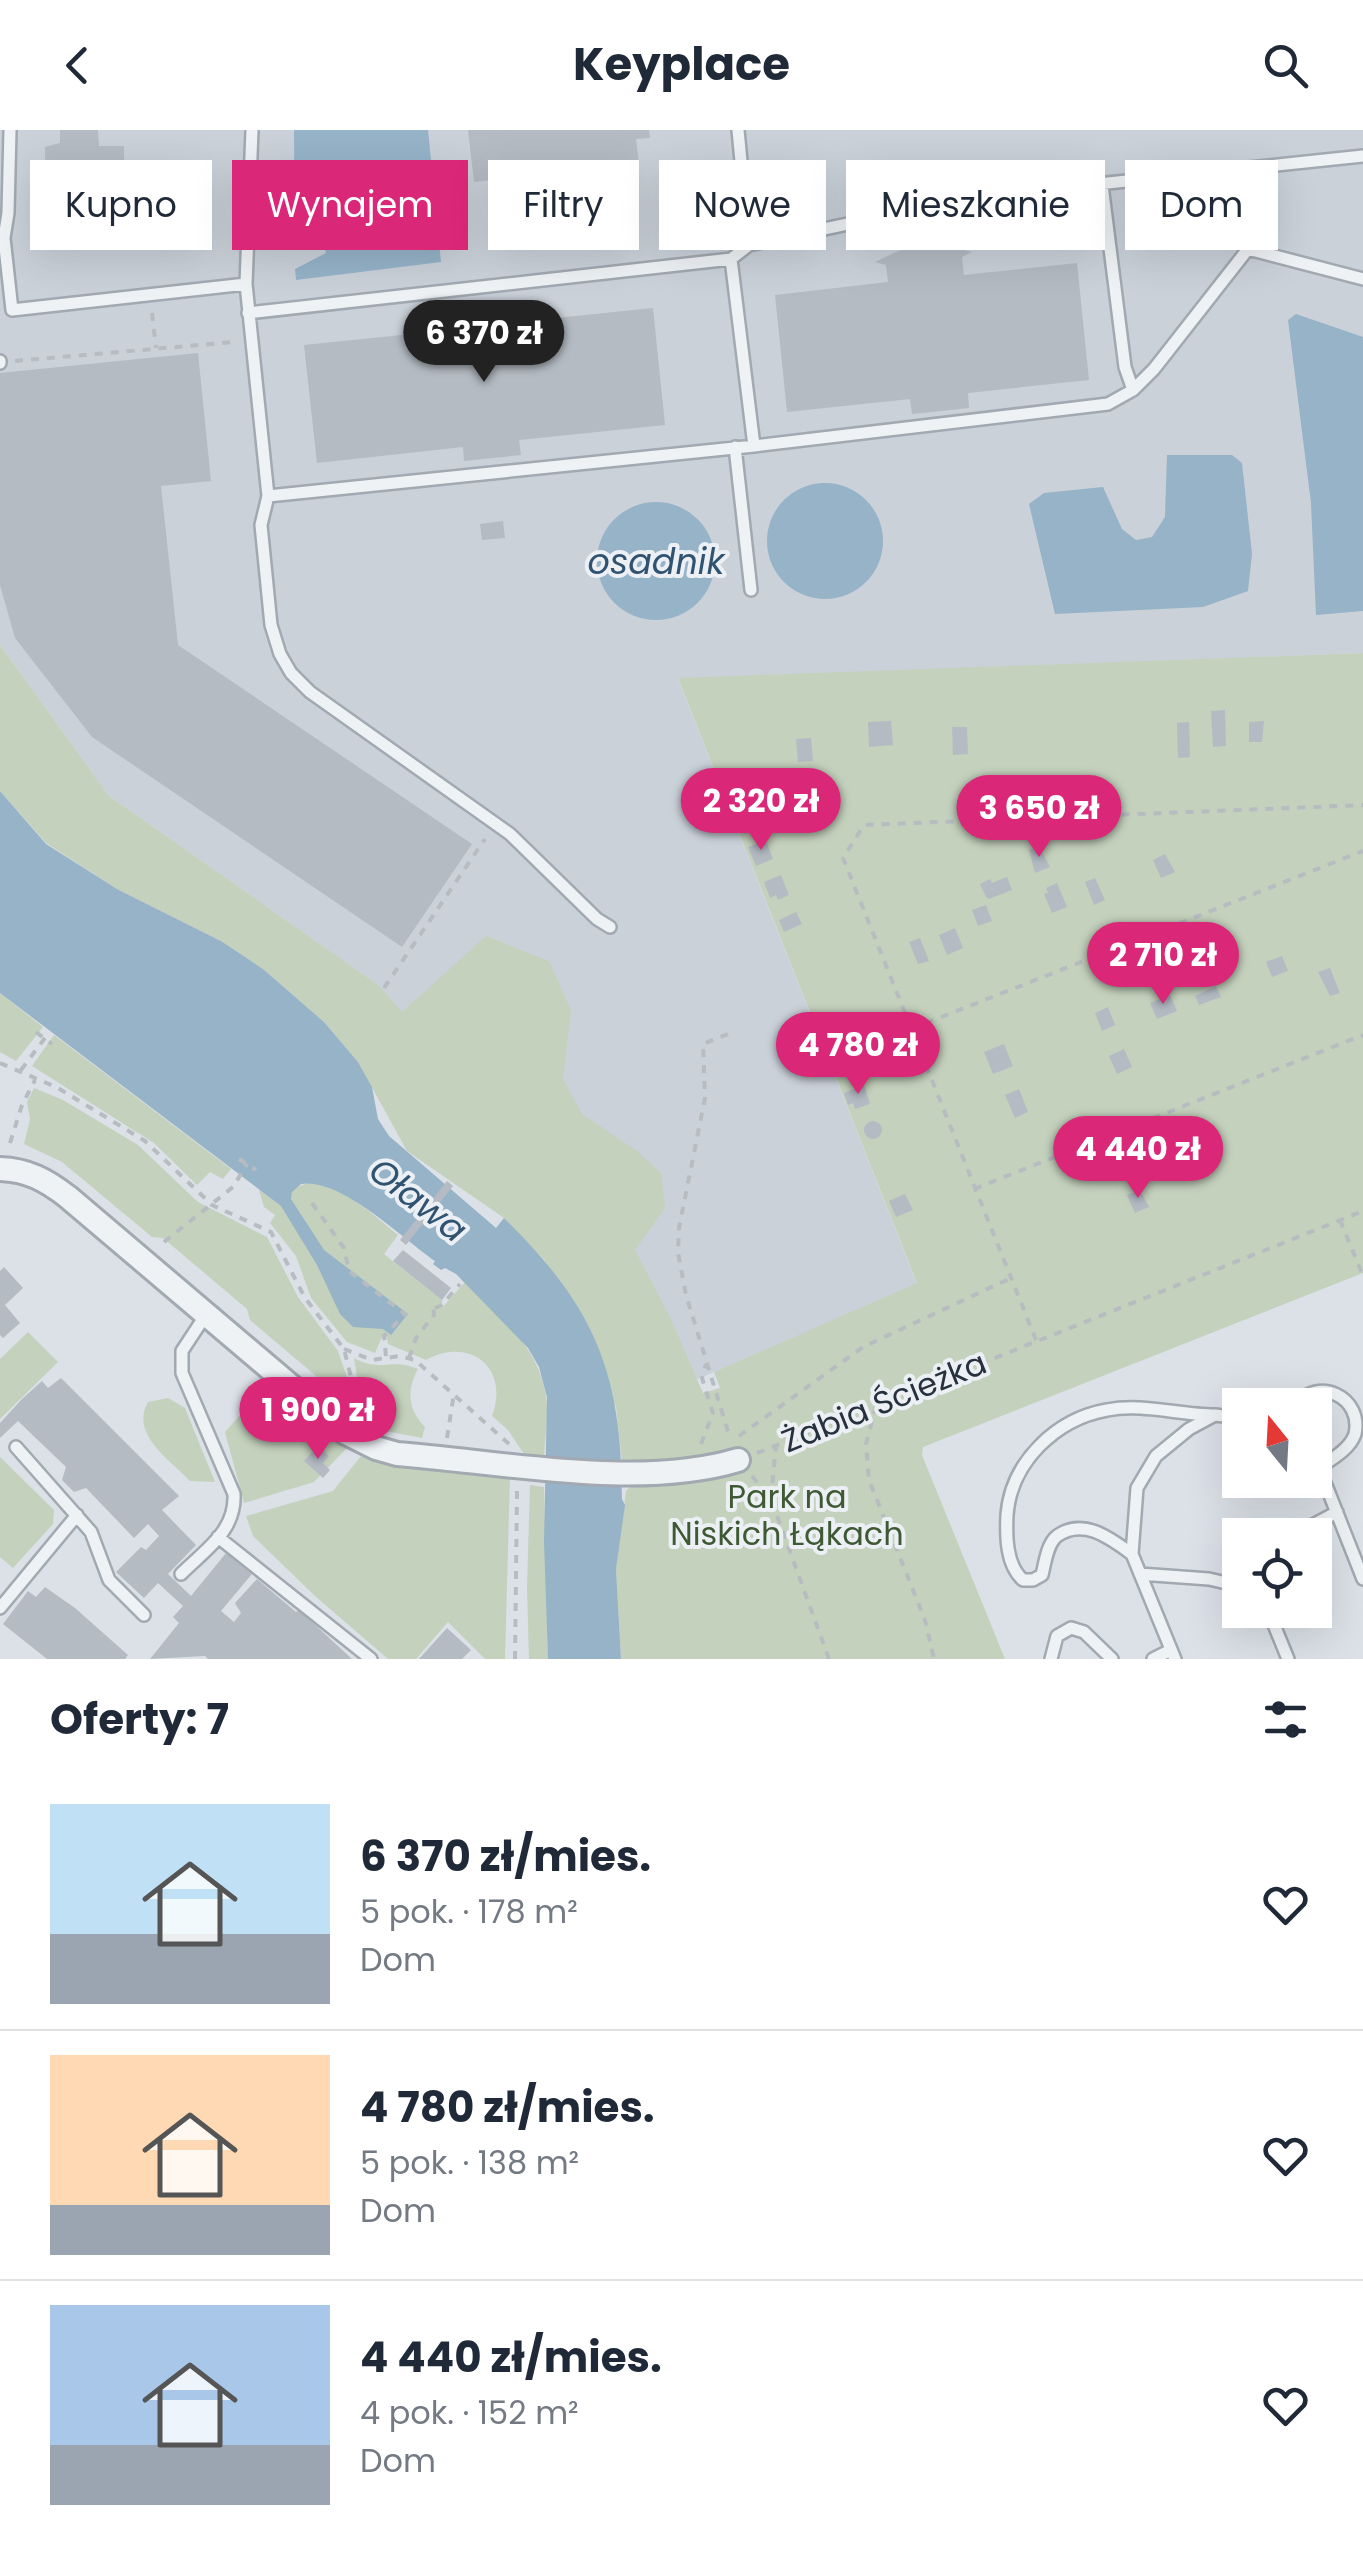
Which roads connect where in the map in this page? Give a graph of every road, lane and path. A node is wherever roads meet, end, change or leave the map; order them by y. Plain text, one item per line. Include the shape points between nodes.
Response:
1 (10, 130) edge
2 (252, 130) edge
3 (738, 130) edge
4 (1363, 156) edge
5 (741, 160) edge
6 (1105, 184) edge
7 (1105, 208) edge
8 (742, 250) edge
9 (730, 259) junction
10 (1363, 279) edge
11 (246, 284) junction
12 (151, 296) junction
13 (6, 310) edge
14 (248, 313) junction
15 (250, 340) junction
16 (156, 348) junction
17 (0, 362) edge
18 (1133, 390) junction
19 (754, 446) junction
20 (735, 447) junction
21 (268, 496) junction
22 (751, 590) dead end
23 (1363, 805) edge
24 (496, 824) junction
25 (1363, 851) edge
26 (610, 927) dead end
27 (384, 988) dead end
28 (911, 1029) junction
29 (36, 1032) dead end
30 (728, 1034) dead end
31 (1363, 1034) edge
32 (45, 1038) junction
33 (52, 1044) dead end
34 (0, 1062) edge
35 (20, 1072) junction
36 (35, 1080) junction
37 (10, 1143) dead end
38 (240, 1159) dead end
39 (247, 1164) junction
40 (0, 1168) edge
41 (256, 1170) dead end
42 (974, 1189) junction
43 (312, 1203) dead end
44 (212, 1206) junction
45 (1363, 1211) edge
46 (1340, 1220) junction
47 (164, 1242) dead end
48 (1363, 1276) edge
49 (1011, 1278) junction
50 (460, 1284) dead end
51 (207, 1314) junction
52 (1036, 1340) junction
53 (344, 1349) junction
54 (386, 1358) junction
55 (409, 1358) junction
56 (706, 1364) junction
57 (454, 1392) junction
58 (1332, 1392) edge
59 (876, 1406) junction
60 (353, 1412) dead end
61 (1215, 1416) junction
62 (1222, 1417) edge
63 (776, 1446) junction
64 (16, 1447) dead end
65 (734, 1450) junction
66 (1332, 1455) edge
67 (445, 1457) junction
68 (519, 1459) junction
69 (690, 1472) junction
70 (771, 1498) junction
71 (1332, 1498) edge
72 (1338, 1512) junction
73 (77, 1515) junction
74 (1326, 1518) edge
75 (218, 1537) junction
76 (1132, 1554) junction
77 (181, 1574) dead end
78 (1140, 1574) junction
79 (1222, 1579) edge
80 (1363, 1580) edge
81 (0, 1608) edge
82 (144, 1614) dead end
83 (1275, 1628) edge
84 (1173, 1654) edge
85 (371, 1659) edge
86 (515, 1659) edge
87 (829, 1659) edge
88 (934, 1659) edge
89 (1050, 1659) edge
90 (1112, 1659) edge
91 (1154, 1659) edge
92 (1288, 1659) edge

1 - 13 lane
2 - 11 lane
3 - 5 lane
4 - 6 lane
7 - 18 lane
8 - 9 lane
9 - 14 lane
9 - 19 lane
10 - 18 lane via 1248,249
11 - 12 lane
11 - 14 lane
12 - 13 lane
12 - 16 path
14 - 15 lane
15 - 16 path
15 - 21 lane
16 - 17 path
18 - 19 lane via 1086,409
19 - 20 lane
20 - 21 lane
20 - 22 lane
21 - 24 lane via 261,526 271,625 291,674
23 - 28 path via 864,825 843,858
24 - 26 lane
24 - 27 path
25 - 28 path
28 - 42 path
29 - 32 path
30 - 56 path via 703,1044 705,1098 679,1228 680,1271
31 - 42 path
32 - 33 path
32 - 35 path
34 - 35 path
35 - 36 path
36 - 37 path
36 - 44 path via 145,1142
38 - 39 path
39 - 41 path
39 - 44 path
40 - 51 street, Żabia Ścieżka via 40,1176
42 - 49 path
43 - 54 path via 348,1258 349,1272 404,1314 384,1336
44 - 47 path
44 - 53 path via 271,1232 305,1298
45 - 46 path, Żabia Ścieżka
46 - 48 path
46 - 52 path, Żabia Ścieżka
49 - 52 path
49 - 65 path via 863,1347 746,1432
50 - 55 path via 442,1306 433,1305 434,1315
51 - 67 street, Żabia Ścieżka via 356,1439 397,1454
51 - 75 lane via 182,1351 182,1373 234,1494 235,1513
52 - 59 path, Żabia Ścieżka
53 - 54 path
53 - 60 path
54 - 55 path
55 - 57 path
56 - 65 path
56 - 69 path via 702,1378 713,1414
57 - 67 path
57 - 68 path
58 - 66 lane via 1356,1418 1349,1445
59 - 63 path, Żabia Ścieżka
59 - 88 path via 866,1444 869,1480 920,1605
61 - 62 lane
61 - 76 lane via 1156,1456 1138,1488
61 - 76 lane via 1109,1409 1058,1429 1022,1467 1010,1492 1006,1534 1023,1580 1042,1574 1056,1537 1074,1531 1104,1534
63 - 65 path, Żabia Ścieżka
63 - 70 path
64 - 73 lane
65 - 69 street, Żabia Ścieżka
65 - 70 path
67 - 68 street, Żabia Ścieżka
68 - 69 street, Żabia Ścieżka via 643,1474
68 - 86 path
70 - 87 path
71 - 72 lane
72 - 74 lane
72 - 80 lane
73 - 81 lane
73 - 82 lane via 92,1532 109,1580
75 - 77 lane
75 - 85 lane
76 - 78 lane
78 - 79 lane
78 - 84 lane
83 - 92 lane
84 - 91 lane
89 - 90 lane via 1057,1636 1070,1628 1084,1632

